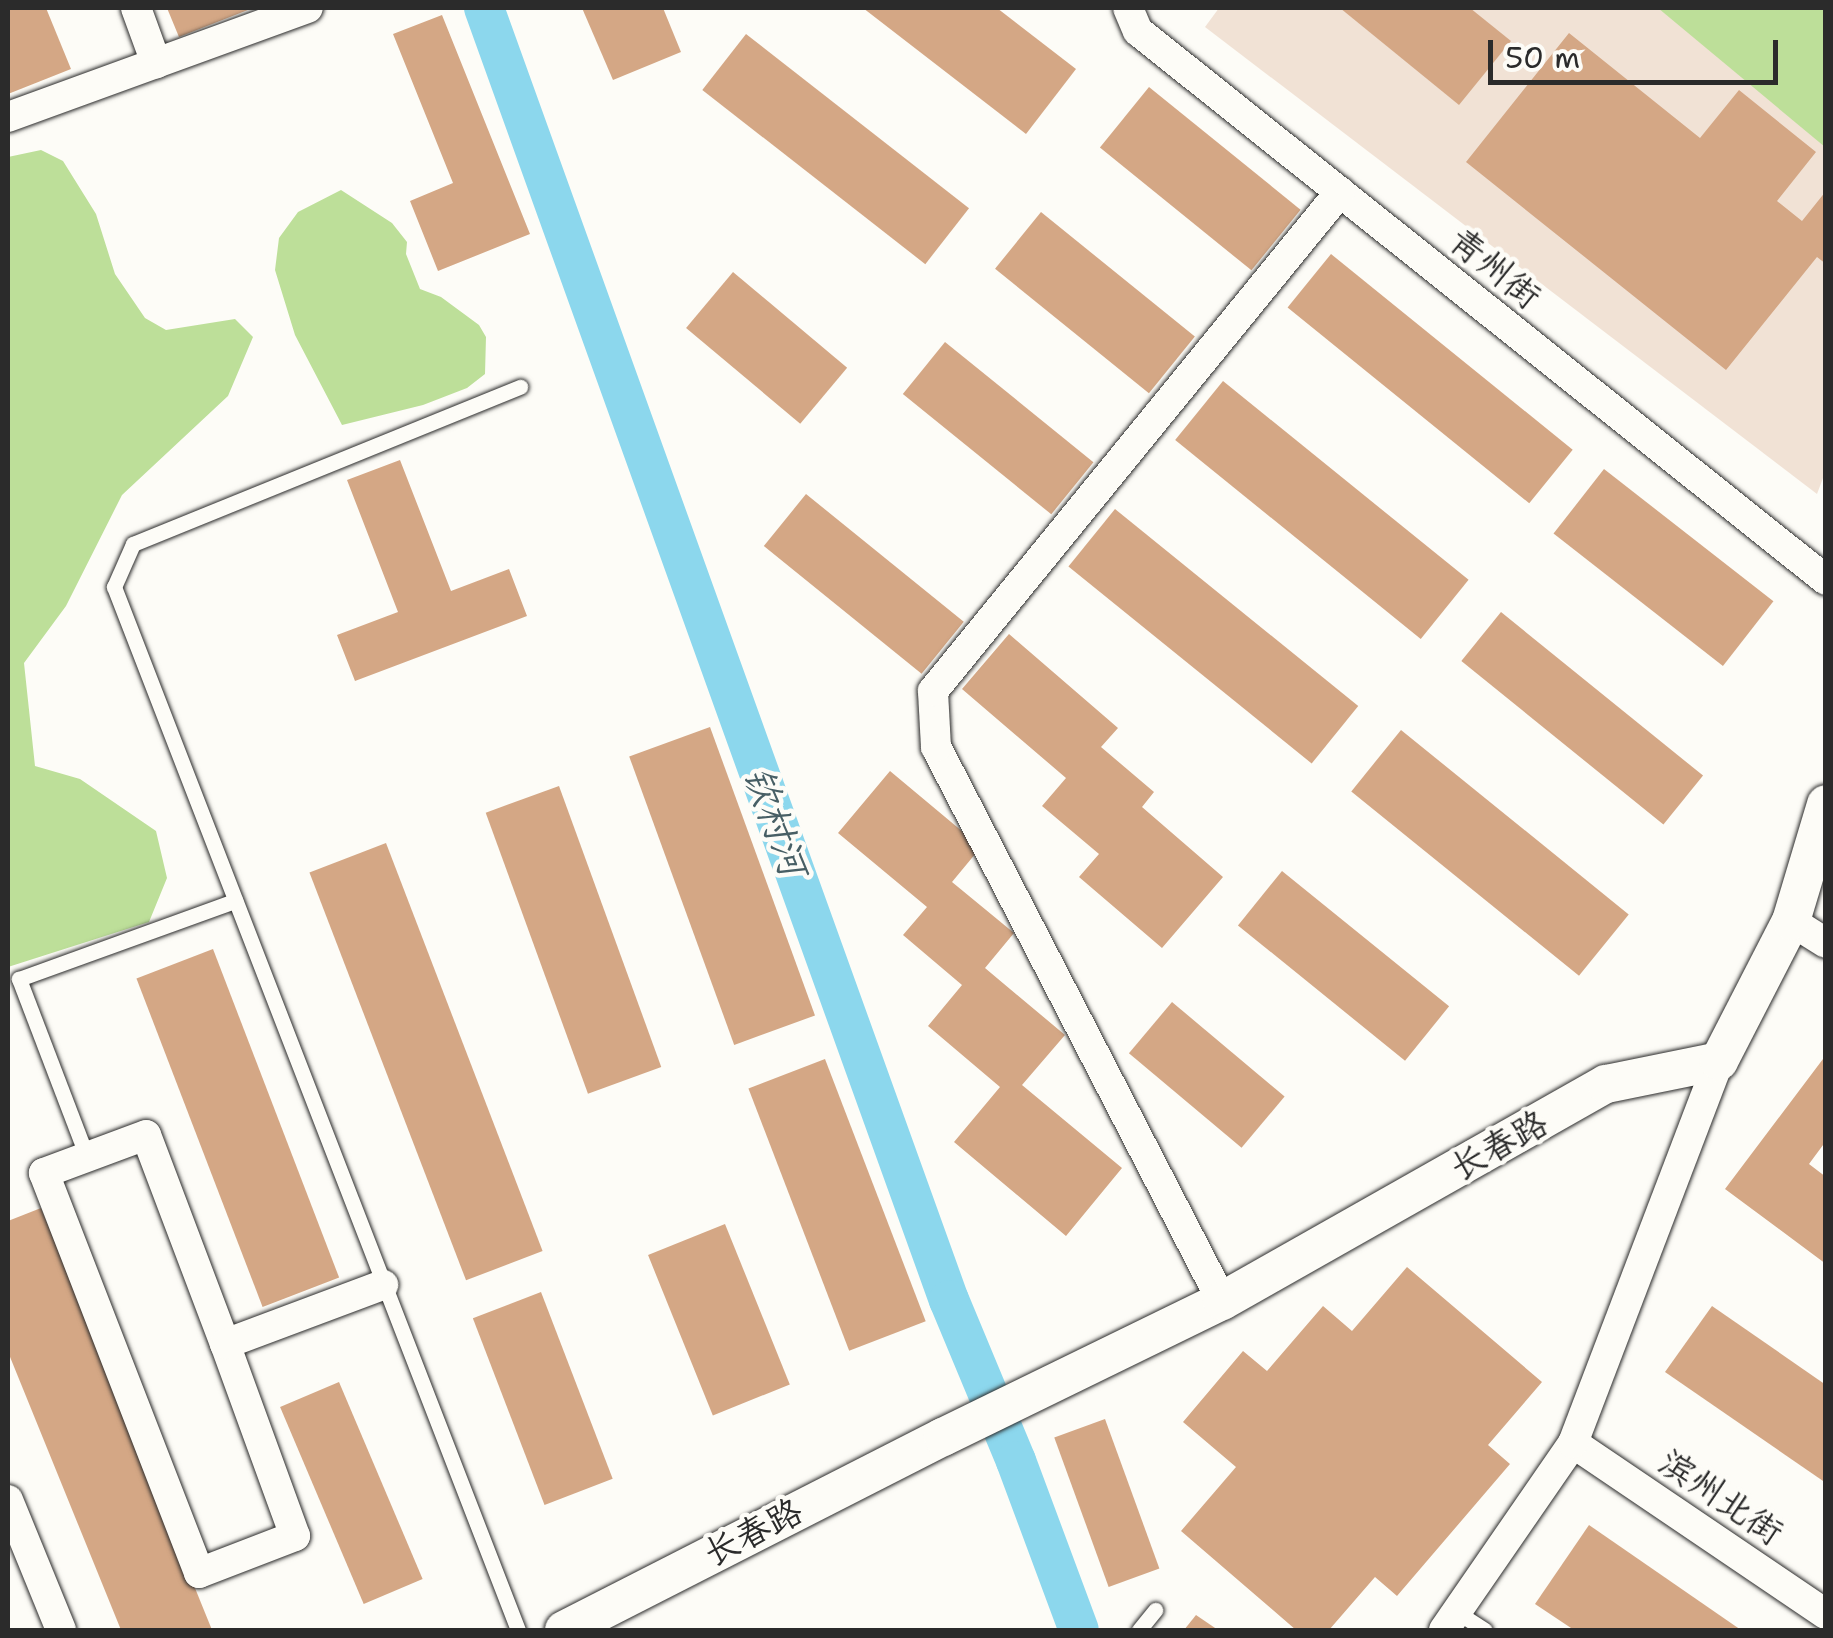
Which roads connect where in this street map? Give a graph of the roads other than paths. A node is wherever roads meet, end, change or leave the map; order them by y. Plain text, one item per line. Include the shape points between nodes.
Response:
1 (136, 8) edge
2 (308, 8) edge
3 (1140, 15) edge
4 (156, 63) junction
5 (8, 116) edge
6 (1340, 192) junction
7 (520, 387) dead end
8 (1826, 580) edge
9 (1826, 804) edge
10 (235, 901) junction
11 (1791, 921) junction
12 (1826, 943) edge
13 (1719, 1061) junction
14 (87, 1157) junction
15 (383, 1285) junction
16 (1222, 1302) junction
17 (225, 1344) junction
18 (1574, 1443) junction
19 (8, 1500) edge
20 (1154, 1610) dead end
21 (1826, 1614) edge
22 (1450, 1621) edge
23 (60, 1630) edge
24 (518, 1630) edge
25 (564, 1630) edge
26 (1140, 1630) edge
27 (1485, 1630) edge

1 - 4 street
2 - 4 street
3 - 6 street, 青州街
4 - 5 street
6 - 8 street, 青州街
6 - 16 street via 933,691 936,747
7 - 10 lane via 132,544 114,587
9 - 11 street
10 - 14 lane via 19,978
10 - 15 lane
11 - 12 street
11 - 13 street
13 - 16 street, 长春路 via 1606,1084
13 - 18 street
14 - 17 street via 146,1135
14 - 17 street via 44,1172 199,1574 295,1536
15 - 17 street
15 - 24 lane
16 - 25 street, 长春路
18 - 21 street, 滨州北街
18 - 22 street
19 - 23 street
20 - 26 lane
22 - 27 lane

